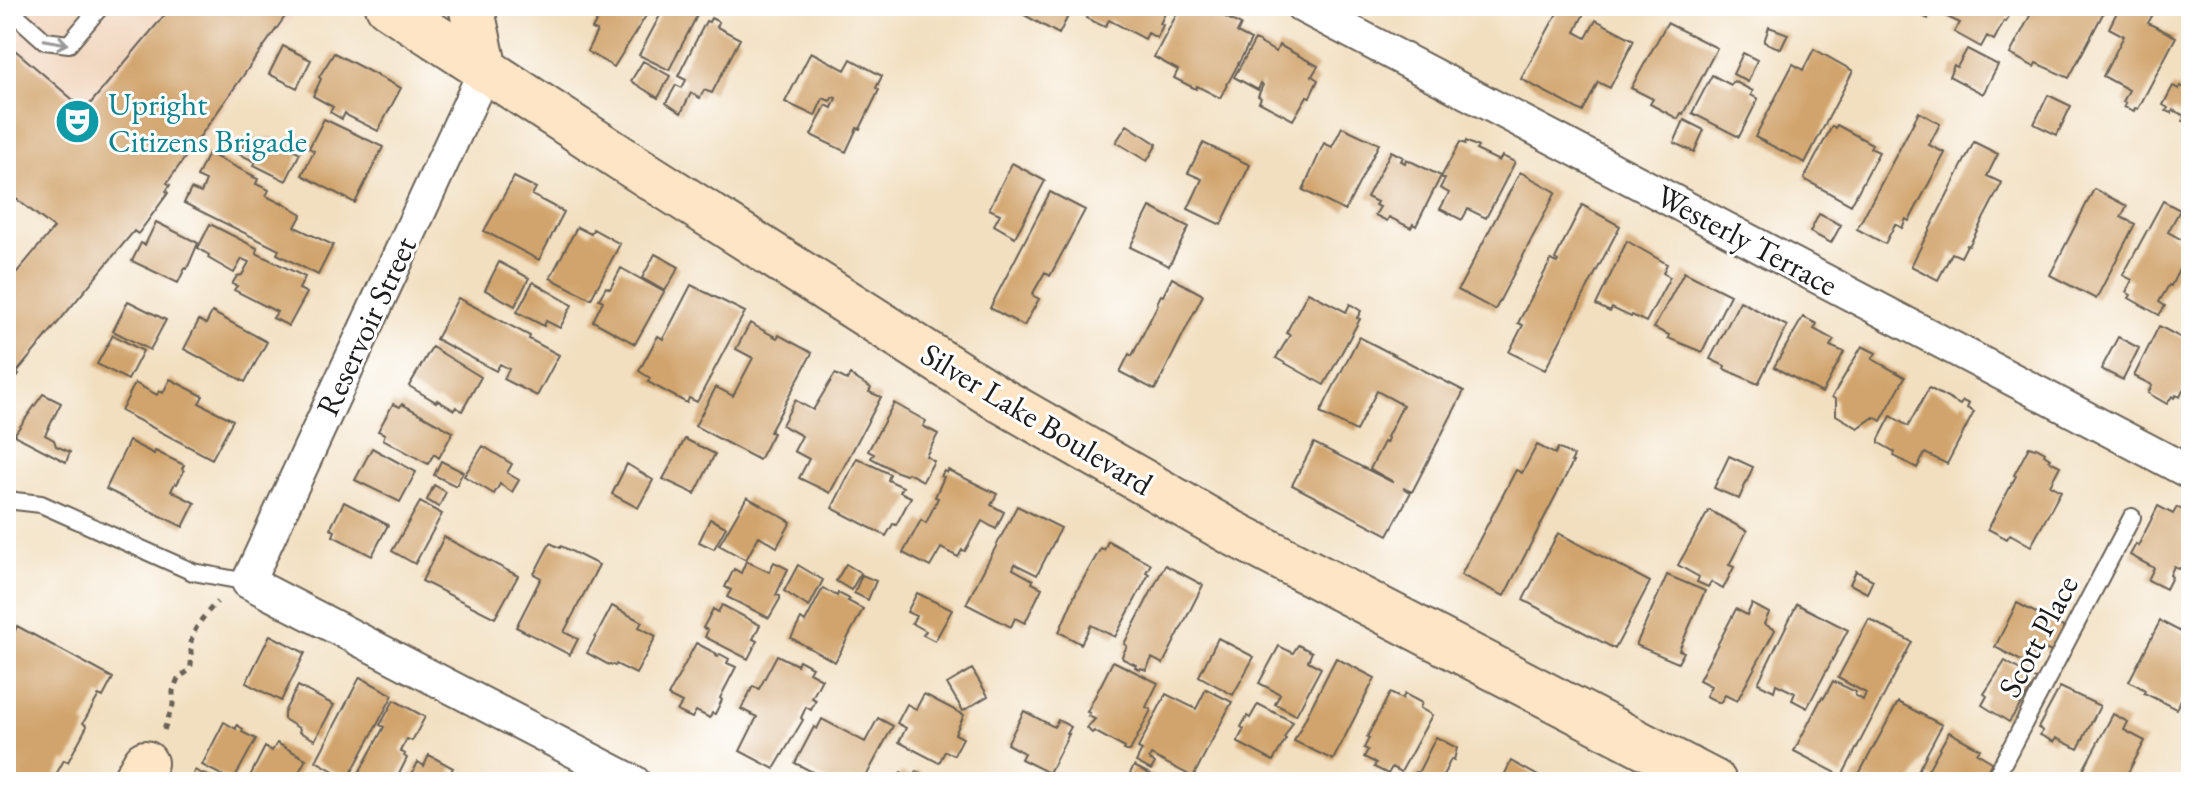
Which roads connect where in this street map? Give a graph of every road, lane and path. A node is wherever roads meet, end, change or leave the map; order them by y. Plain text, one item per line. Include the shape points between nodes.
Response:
1 (6, 6) edge
2 (101, 6) edge
3 (388, 6) edge
4 (471, 6) edge
5 (1302, 6) edge
6 (485, 70) junction
7 (2191, 473) edge
8 (6, 500) edge
9 (2132, 517) dead end
10 (248, 582) junction
11 (140, 772) edge
12 (634, 782) edge
13 (1714, 782) edge
14 (1993, 782) edge

1 -> 2 lane via 45,41 69,44
3 - 6 main road, Silver Lake Boulevard
4 - 6 main road
5 - 7 street, Westerly Terrace
6 - 10 street, Reservoir Street
6 - 13 main road, Silver Lake Boulevard via 997,398 1229,531
8 - 10 lane via 41,504 193,572
9 - 14 lane, Scott Place
10 - 11 path via 215,603 194,632 190,670 178,678 156,751
10 - 12 street

